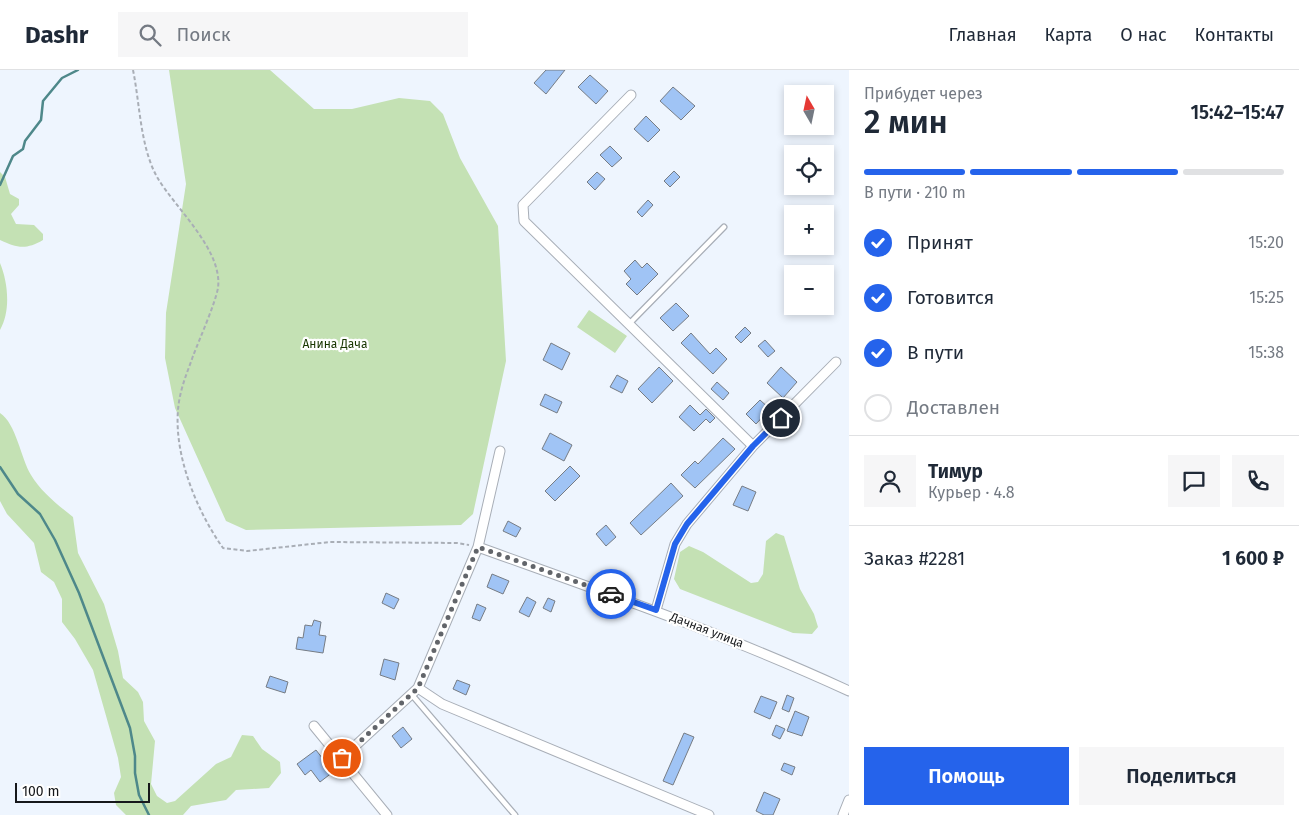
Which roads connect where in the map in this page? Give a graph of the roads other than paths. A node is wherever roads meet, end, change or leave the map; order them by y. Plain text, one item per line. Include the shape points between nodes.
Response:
1 (631, 95) dead end
2 (724, 227) dead end
3 (629, 324) junction
4 (836, 362) dead end
5 (753, 446) junction
6 (500, 451) dead end
7 (478, 547) junction
8 (656, 610) junction
9 (415, 691) junction
10 (849, 691) edge
11 (314, 726) dead end
12 (342, 758) junction
13 (849, 800) edge
14 (387, 815) edge
15 (515, 815) edge
16 (709, 815) edge
17 (843, 815) edge

1 - 3 street via 523,205 522,214 524,221
2 - 3 lane
3 - 5 street
4 - 5 street
5 - 8 street via 687,524 675,544
6 - 7 street
7 - 8 street, Дачная улица
7 - 9 street
8 - 10 street, Дачная улица via 773,656
9 - 12 street
9 - 15 lane
9 - 16 street
11 - 12 street
12 - 14 street
13 - 17 street

